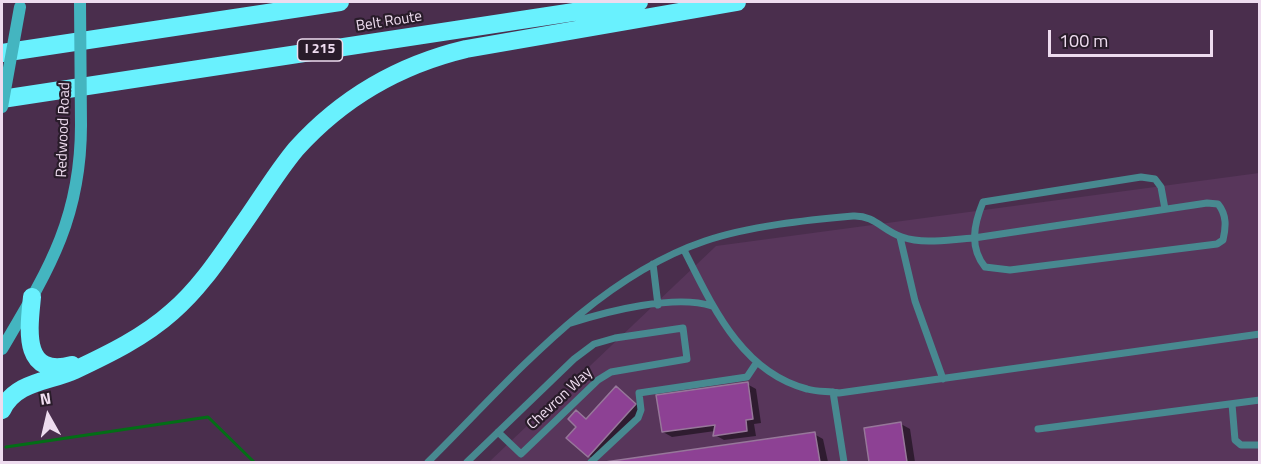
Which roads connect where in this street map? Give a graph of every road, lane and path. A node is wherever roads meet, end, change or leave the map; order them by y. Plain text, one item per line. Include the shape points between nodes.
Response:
1 (80, 2) edge
2 (340, 2) edge
3 (639, 2) edge
4 (737, 2) edge
5 (20, 3) edge
6 (2, 53) edge
7 (2, 99) edge
8 (2, 107) edge
9 (1165, 209) junction
10 (900, 237) junction
11 (974, 237) junction
12 (684, 250) junction
13 (652, 264) junction
14 (32, 297) junction
15 (658, 305) junction
16 (712, 306) junction
17 (568, 324) junction
18 (1260, 334) edge
19 (2, 349) edge
20 (101, 356) junction
21 (756, 362) junction
22 (943, 378) junction
23 (833, 392) junction
24 (1260, 400) edge
25 (1232, 404) junction
26 (2, 410) edge
27 (1038, 429) dead end
28 (498, 432) junction
29 (1260, 445) edge
30 (428, 462) edge
31 (466, 462) edge
32 (591, 462) edge
33 (843, 462) edge

1 - 14 main road, Redwood Road, bridge via 78,180 69,221
2 - 6 highway, Belt Route
3 - 7 highway, Belt Route / I 215
4 - 20 highway via 432,57 395,73 329,117 296,150 188,298 156,326
5 - 8 main road, bridge
9 - 11 lane
9 - 11 lane via 1161,187 1155,179 1141,177 983,202
9 - 11 lane via 1218,204 1225,219 1223,240 1217,244 1010,270 985,267 976,256
10 - 11 lane via 917,241
10 - 12 lane via 878,222 855,216 734,232
10 - 22 lane via 915,301
12 - 13 lane
12 - 16 lane
13 - 15 lane
13 - 17 lane via 598,298
14 - 19 main road, Redwood Road
14 - 20 highway via 28,337 38,357 62,367
15 - 16 lane via 686,301
15 - 17 lane
16 - 21 lane
17 - 30 lane
18 - 22 lane
20 - 26 highway via 73,371 24,387 12,395
21 - 23 lane via 785,381
21 - 32 lane via 747,377 639,393 638,417
22 - 23 lane
23 - 33 lane
24 - 25 lane
25 - 27 lane
25 - 29 lane via 1235,440 1241,445
28 - 28 lane, Chevron Way via 574,358 594,344 683,328 687,358 604,376 521,454
28 - 31 lane, Chevron Way

